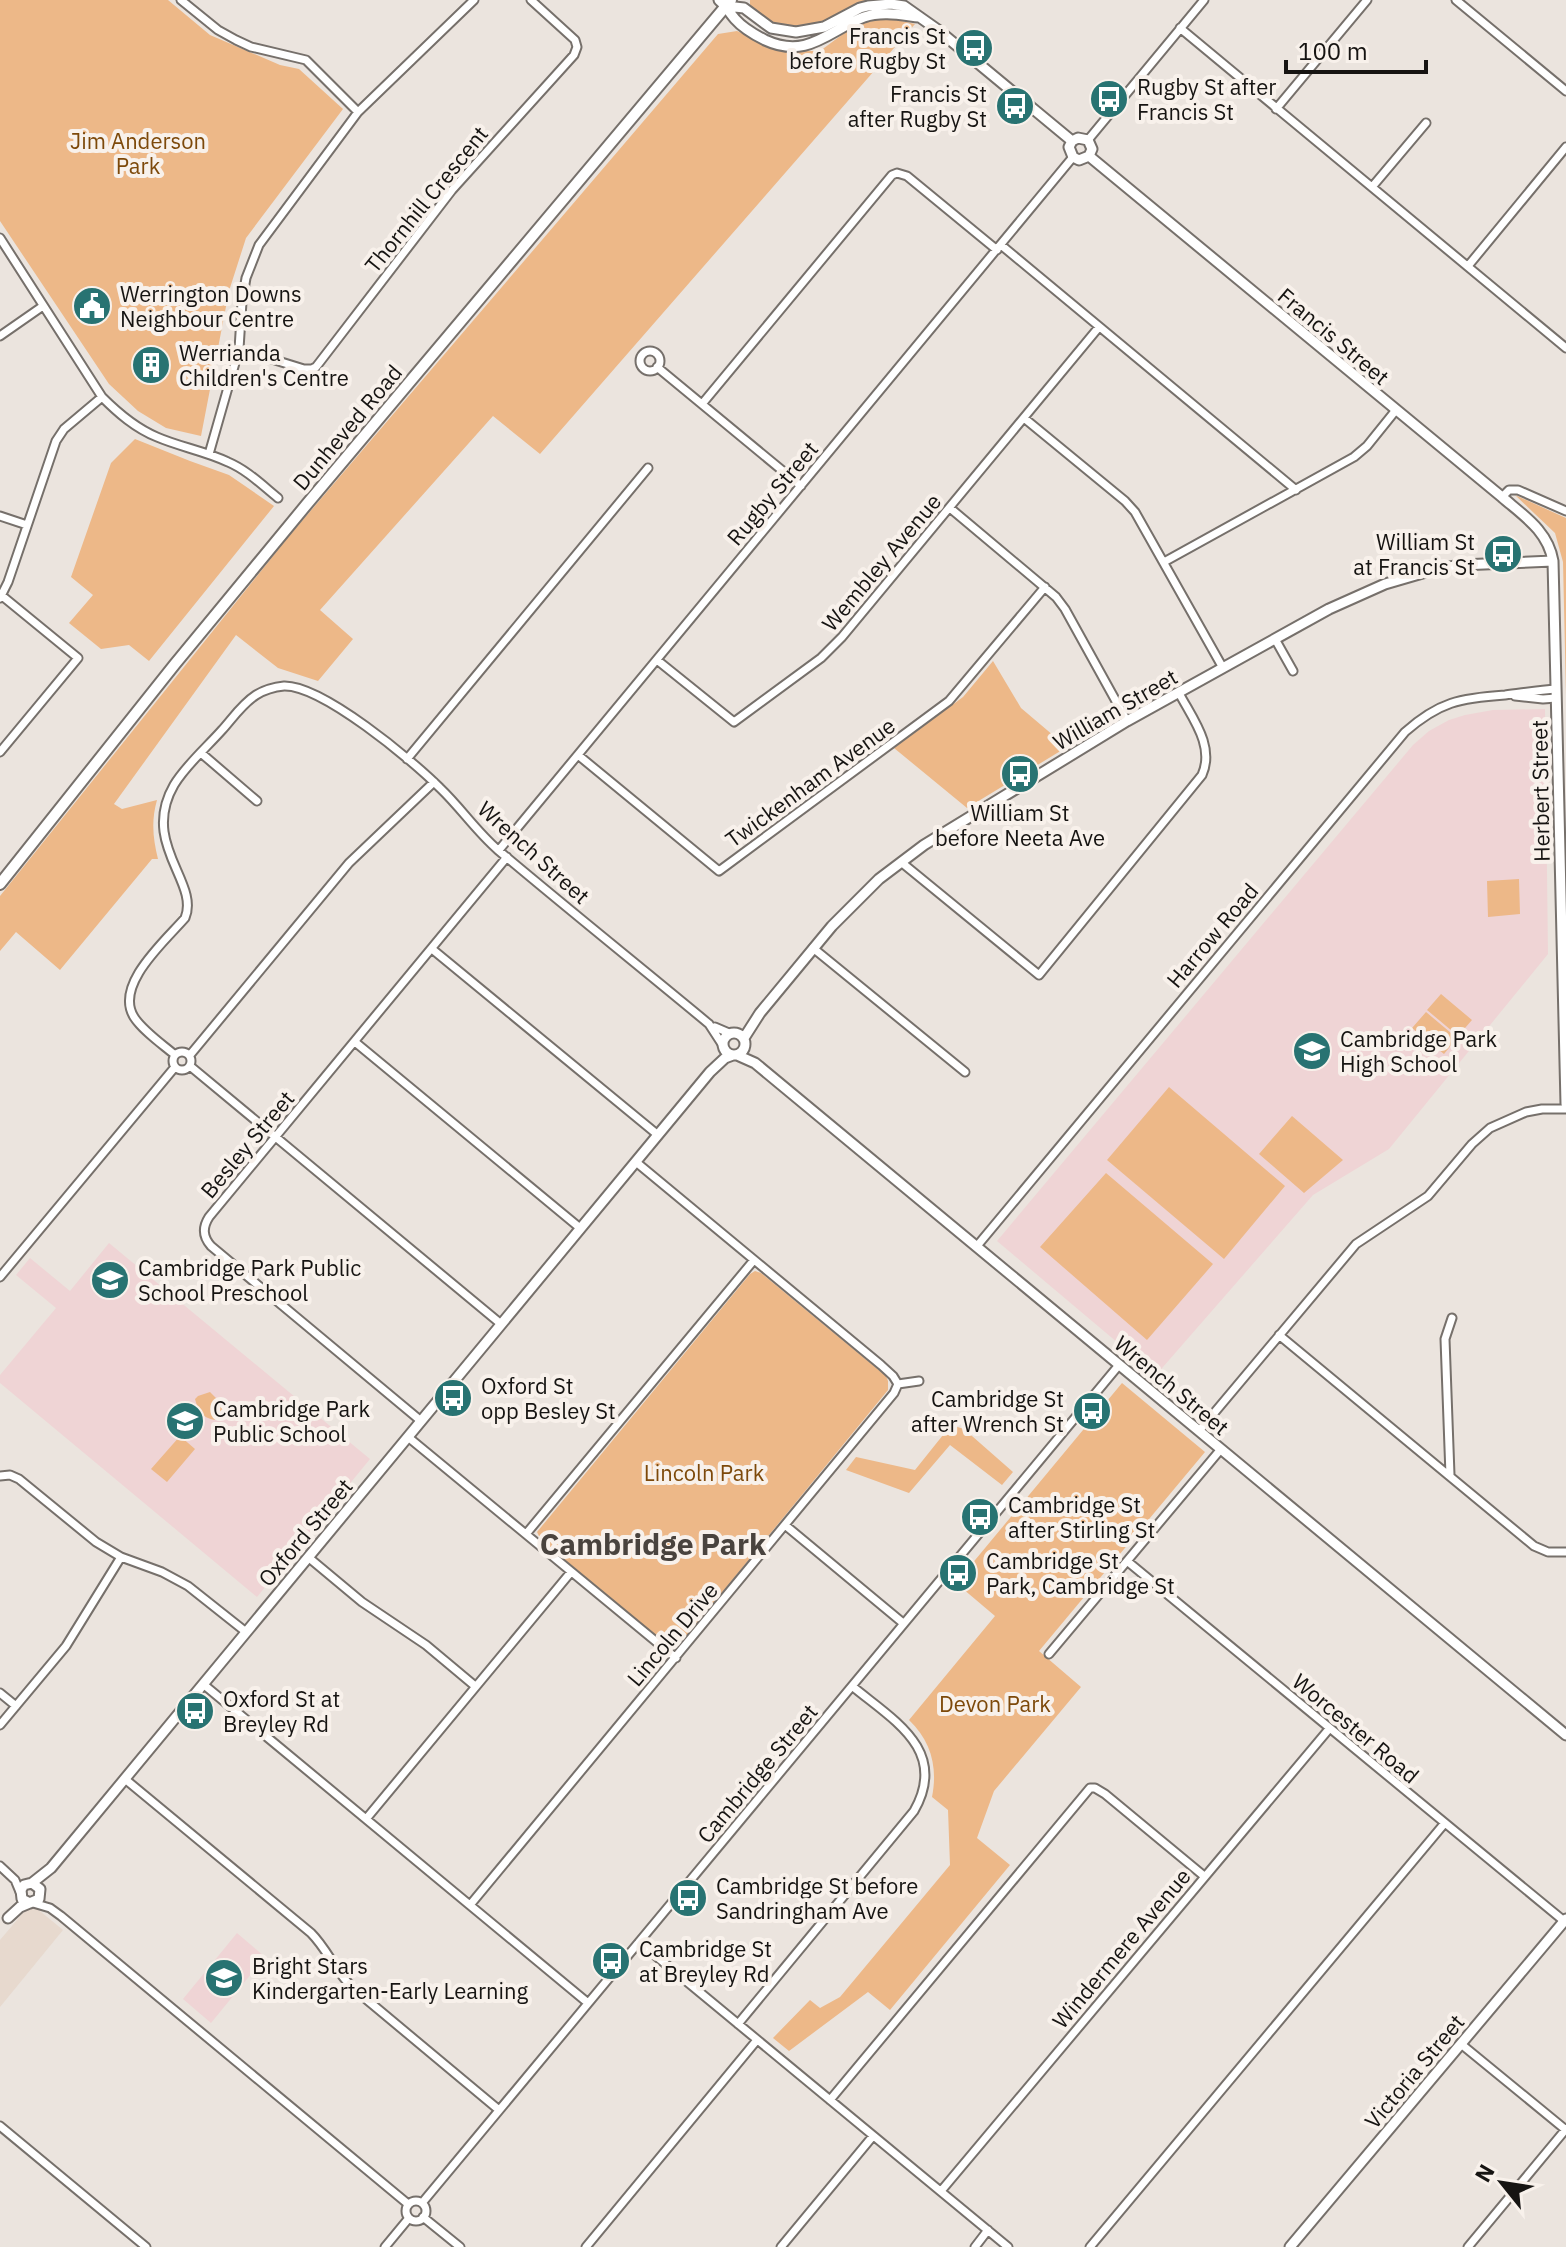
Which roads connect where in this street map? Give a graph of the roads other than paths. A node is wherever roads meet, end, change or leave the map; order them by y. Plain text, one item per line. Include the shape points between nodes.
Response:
1 (181, 0) edge
2 (474, 0) edge
3 (531, 0) edge
4 (1204, 0) edge
5 (1367, 0) edge
6 (1456, 0) edge
7 (725, 2) edge
8 (1180, 28) junction
9 (1566, 91) edge
10 (1276, 109) junction
11 (358, 112) junction
12 (1426, 123) dead end
13 (1088, 140) junction
14 (1072, 141) junction
15 (1566, 147) edge
16 (1089, 156) junction
17 (1073, 157) junction
18 (1372, 187) junction
19 (0, 238) edge
20 (999, 247) junction
21 (1468, 266) junction
22 (43, 306) junction
23 (1099, 327) junction
24 (0, 336) edge
25 (1566, 348) edge
26 (239, 349) junction
27 (657, 367) dead end
28 (102, 397) junction
29 (702, 404) junction
30 (1396, 410) junction
31 (1024, 418) junction
32 (209, 454) junction
33 (648, 468) dead end
34 (801, 486) junction
35 (1296, 490) junction
36 (1502, 497) junction
37 (278, 498) dead end
38 (950, 508) junction
39 (1566, 511) edge
40 (0, 516) edge
41 (27, 525) junction
42 (1553, 561) junction
43 (1164, 562) junction
44 (1045, 587) junction
45 (1, 596) edge
46 (1275, 639) junction
47 (657, 660) junction
48 (1223, 668) junction
49 (1293, 671) dead end
50 (1179, 693) junction
51 (1556, 694) junction
52 (1127, 721) junction
53 (0, 752) edge
54 (201, 753) junction
55 (578, 755) junction
56 (407, 759) junction
57 (434, 782) junction
58 (257, 801) dead end
59 (499, 850) junction
60 (507, 857) junction
61 (901, 862) junction
62 (0, 884) edge
63 (813, 948) junction
64 (432, 949) junction
65 (355, 1042) junction
66 (734, 1044) junction
67 (175, 1055) junction
68 (190, 1055) junction
69 (190, 1066) junction
70 (175, 1067) junction
71 (965, 1072) dead end
72 (1566, 1106) edge
73 (658, 1135) junction
74 (276, 1137) junction
75 (636, 1162) junction
76 (580, 1228) junction
77 (977, 1246) junction
78 (754, 1260) junction
79 (0, 1277) edge
80 (1452, 1318) dead end
81 (501, 1324) junction
82 (1279, 1335) junction
83 (1119, 1365) junction
84 (919, 1381) dead end
85 (898, 1384) junction
86 (421, 1421) junction
87 (1199, 1431) junction
88 (408, 1437) junction
89 (1221, 1449) junction
90 (1450, 1475) junction
91 (0, 1476) edge
92 (785, 1525) junction
93 (526, 1534) junction
94 (1566, 1552) edge
95 (121, 1557) junction
96 (308, 1557) junction
97 (1127, 1561) junction
98 (571, 1572) junction
99 (903, 1623) junction
100 (246, 1632) junction
101 (1049, 1654) dead end
102 (676, 1658) junction
103 (203, 1684) junction
104 (475, 1686) junction
105 (852, 1686) junction
106 (0, 1693) edge
107 (16, 1706) junction
108 (0, 1725) edge
109 (1329, 1729) junction
110 (1566, 1734) edge
111 (125, 1779) junction
112 (366, 1819) junction
113 (1444, 1824) junction
114 (0, 1866) edge
115 (10, 1874) junction
116 (1204, 1876) junction
117 (36, 1887) junction
118 (21, 1895) junction
119 (31, 1903) junction
120 (470, 1905) junction
121 (50, 1908) junction
122 (8, 1918) junction
123 (1565, 1920) edge
124 (0, 1928) edge
125 (639, 1942) junction
126 (588, 2003) junction
127 (738, 2024) junction
128 (757, 2040) junction
129 (1461, 2044) junction
130 (830, 2100) junction
131 (499, 2110) junction
132 (0, 2126) edge
133 (1566, 2129) edge
134 (873, 2136) junction
135 (941, 2191) junction
136 (422, 2203) junction
137 (408, 2204) junction
138 (423, 2217) junction
139 (409, 2218) junction
140 (988, 2230) junction
141 (146, 2247) edge
142 (385, 2247) edge
143 (460, 2247) edge
144 (586, 2247) edge
145 (781, 2247) edge
146 (975, 2247) edge
147 (1008, 2247) edge
148 (1090, 2247) edge
149 (1290, 2247) edge
150 (1468, 2247) edge

1 - 11 street via 243,44 306,60
2 - 11 street
3 - 26 street, Thornhill Crescent via 575,40 574,55 452,190 316,367 304,369
4 - 8 street
5 - 10 street
6 - 9 street
7 - 14 street via 737,21 763,39 791,46 818,41 874,15 923,18
7 - 62 main road, Dunheved Road via 175,664
8 - 10 street
8 - 13 street
10 - 18 street
11 - 26 street via 255,251 244,288
12 - 18 street
13 - 14 street
13 - 16 street
14 - 17 street
15 - 21 street
16 - 17 street
16 - 30 street, Francis Street
17 - 20 street, Rugby Street
18 - 21 street
19 - 22 street
20 - 23 street
20 - 29 street via 907,176 892,175
20 - 34 street, Rugby Street
21 - 25 street
22 - 24 street
22 - 28 street
23 - 31 street, Wembley Avenue
23 - 35 street
26 - 32 street
27 - 29 street
28 - 32 street via 147,433
28 - 41 street via 60,434
29 - 34 street
30 - 35 street via 1359,453
30 - 36 street, Francis Street
31 - 38 street, Wembley Avenue
31 - 43 street via 1132,508
32 - 37 street via 244,470
33 - 56 street
34 - 47 street, Rugby Street
35 - 43 street
36 - 39 street via 1518,490
36 - 42 street, Herbert Street via 1541,532
38 - 44 street
38 - 47 street, Wembley Avenue via 821,658 734,722
40 - 41 street
41 - 45 street
42 - 46 street, William Street via 1487,562 1405,577 1357,595
42 - 51 street, Herbert Street
43 - 48 street
44 - 52 street via 1065,609
44 - 55 street, Twickenham Avenue via 949,701 719,871
45 - 53 street via 78,658
46 - 48 street, William Street
46 - 49 street
47 - 55 street, Rugby Street
48 - 50 street, William Street
50 - 52 street, William Street
50 - 61 street via 1206,747 1202,775 1039,975
51 - 72 street, Herbert Street
51 - 77 street, Harrow Road via 1543,699 1505,694 1449,703 1405,732
52 - 61 street, William Street
54 - 56 street, Wrench Street via 254,696 293,687 353,718
54 - 58 street
54 - 67 street via 175,784 164,813 165,844 188,897 188,911 135,978 129,996 136,1019
55 - 59 street, Rugby Street
56 - 57 street, Wrench Street
57 - 59 street, Wrench Street
57 - 68 street via 349,863
59 - 60 street, Wrench Street
60 - 64 street, Besley Street
60 - 66 street, Wrench Street
61 - 63 street, William Street via 848,908
63 - 66 street, William Street
63 - 71 street
64 - 65 street, Besley Street
64 - 73 street
65 - 74 street, Besley Street
65 - 76 street
66 - 73 street, Oxford Street
66 - 77 street, Wrench Street
67 - 68 street
67 - 70 street
68 - 69 street
69 - 70 street
69 - 74 street
70 - 79 street
72 - 82 street via 1526,1112 1486,1131 1428,1196 1356,1244
73 - 75 street, Oxford Street
74 - 81 street
74 - 86 street, Besley Street via 209,1217 205,1237
75 - 76 street, Oxford Street
75 - 78 street
76 - 81 street, Oxford Street
77 - 83 street, Wrench Street
78 - 85 street
78 - 93 street
80 - 90 street via 1445,1339
81 - 86 street, Oxford Street
82 - 87 street
82 - 90 street
83 - 87 street, Wrench Street
83 - 99 street, Cambridge Street
84 - 85 street
85 - 92 street, Lincoln Drive
86 - 88 street, Oxford Street
87 - 89 street, Wrench Street
88 - 93 street
88 - 96 street, Oxford Street
89 - 97 street
89 - 110 street, Wrench Street
90 - 94 street via 1537,1548
91 - 95 street via 19,1479
92 - 99 street
92 - 102 street, Lincoln Drive
93 - 98 street
95 - 100 street via 188,1586
95 - 107 street via 66,1646
96 - 100 street, Oxford Street
96 - 104 street
97 - 101 street
97 - 109 street, Worcester Road
98 - 102 street
98 - 104 street
99 - 105 street, Cambridge Street
100 - 103 street, Oxford Street
102 - 120 street, Lincoln Drive
103 - 111 street, Oxford Street
103 - 112 street
104 - 112 street
105 - 125 street, Cambridge Street
105 - 127 street via 918,1746 925,1771 922,1796
106 - 107 street
107 - 108 street
109 - 113 street, Worcester Road
109 - 116 street, Windermere Avenue
111 - 117 street, Oxford Street
111 - 131 street via 311,1933 348,1984
112 - 120 street
113 - 123 street, Worcester Road
113 - 148 street
114 - 115 street
115 - 117 street
115 - 118 street
116 - 130 street via 1105,1794 1090,1788
116 - 135 street, Windermere Avenue
117 - 118 street via 24,1885
117 - 119 street via 39,1899
117 - 121 street
118 - 119 street
118 - 122 street
119 - 121 street
119 - 122 street
120 - 126 street
121 - 137 street
122 - 124 street
123 - 129 street, Victoria Street
125 - 126 street, Cambridge Street
125 - 127 street
126 - 131 street, Cambridge Street
127 - 128 street
128 - 130 street
128 - 144 street
129 - 133 street
129 - 149 street, Victoria Street
130 - 134 street
131 - 136 street, Cambridge Street
132 - 141 street
133 - 150 street
134 - 135 street
134 - 145 street
135 - 140 street
136 - 137 street
136 - 138 street
137 - 139 street
138 - 139 street
138 - 143 street
139 - 142 street
140 - 146 street
140 - 147 street

